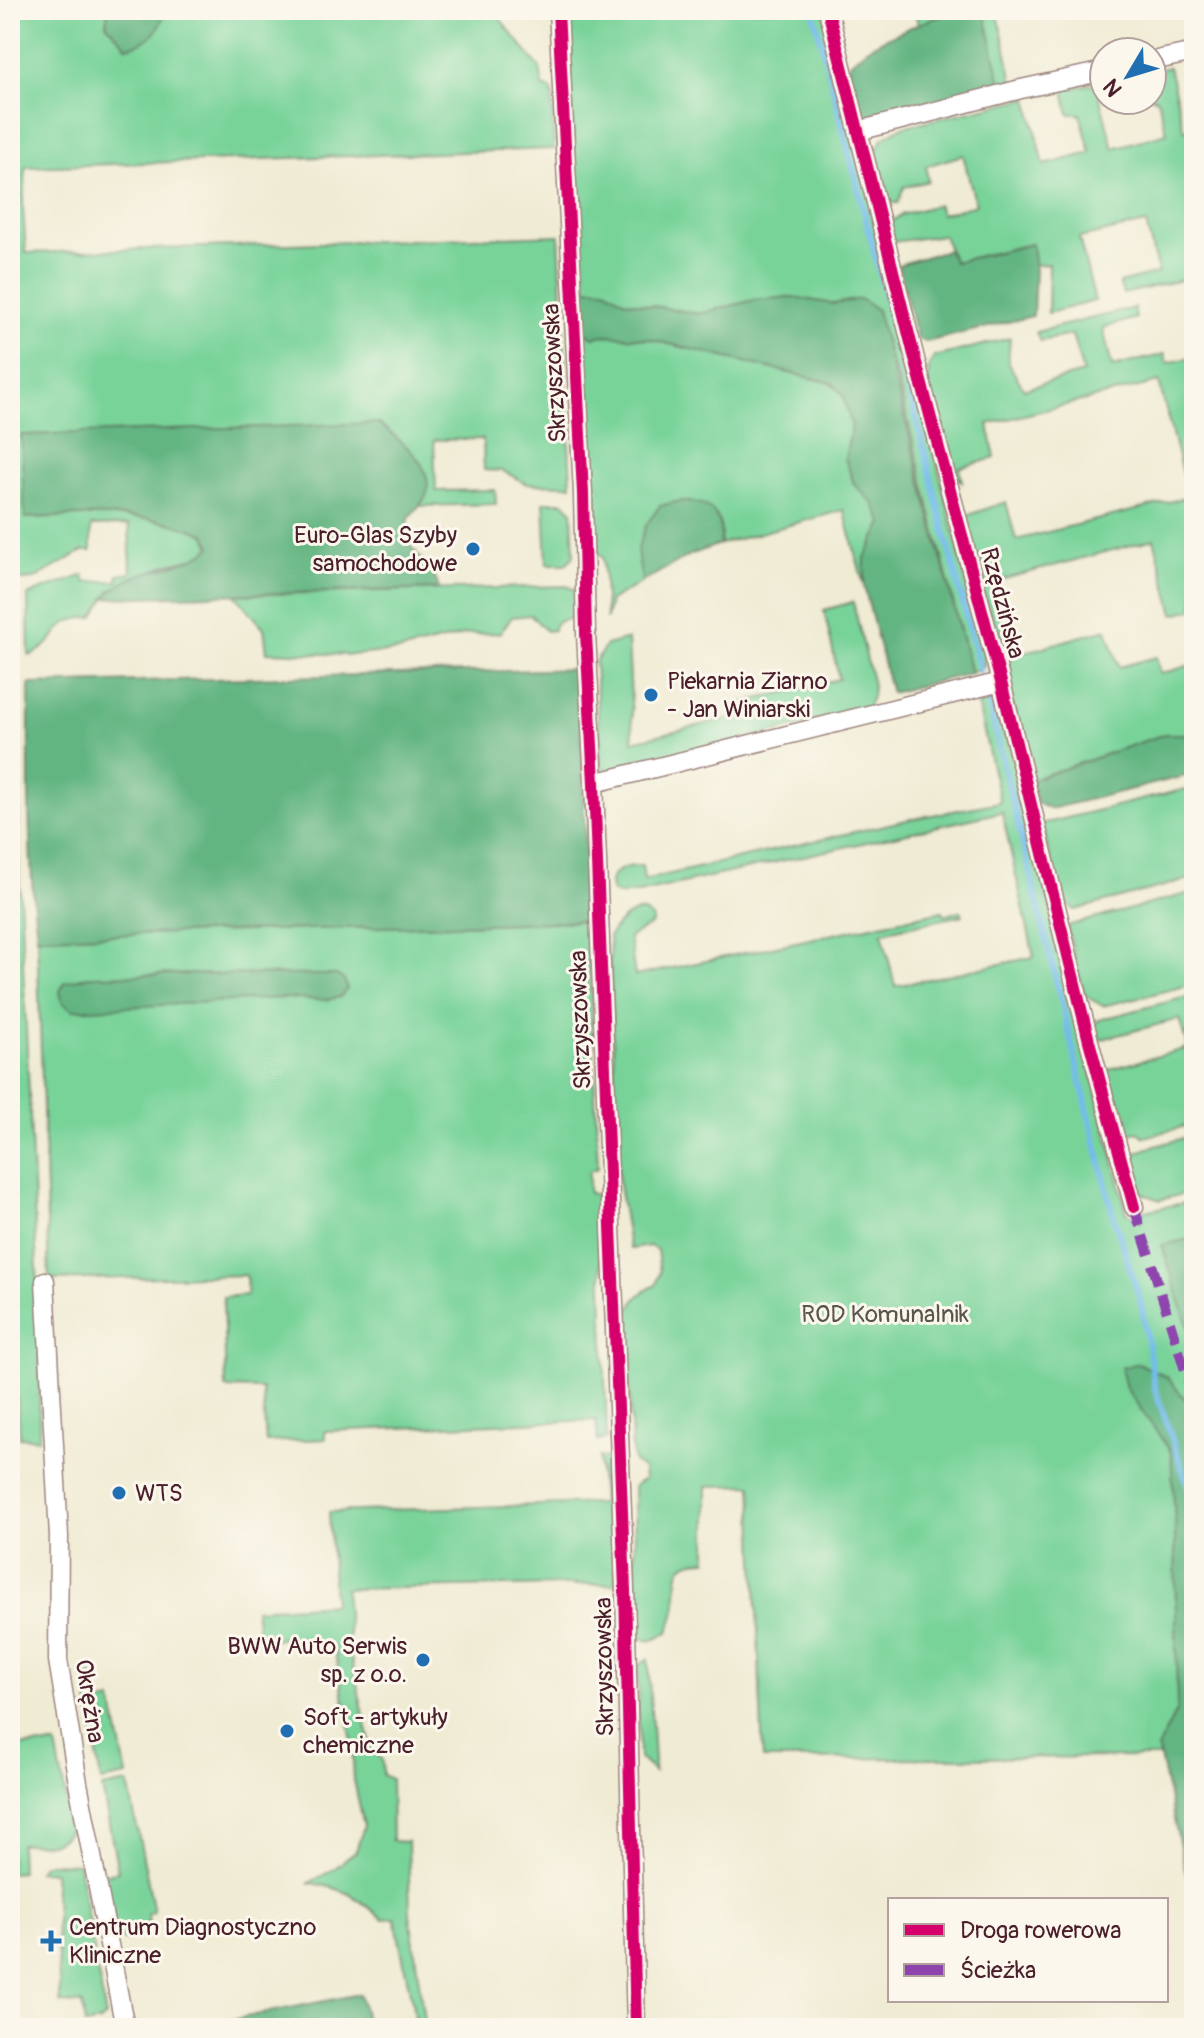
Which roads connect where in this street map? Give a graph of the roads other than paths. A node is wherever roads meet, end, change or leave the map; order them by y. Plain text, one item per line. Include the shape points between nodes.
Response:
1 (558, 10) edge
2 (828, 10) edge
3 (1194, 52) edge
4 (1168, 58) edge
5 (1088, 74) edge
6 (858, 131) junction
7 (1001, 682) junction
8 (594, 783) junction
9 (1134, 1207) dead end
10 (45, 1281) dead end
11 (125, 2028) edge
12 (636, 2028) edge

1 - 8 street, Skrzyszowska
2 - 6 street, Rzędzińska
3 - 4 street
5 - 6 street
6 - 7 street, Rzędzińska
7 - 8 street, Rzędzińska
7 - 9 street, Rzędzińska
8 - 12 street, Skrzyszowska
10 - 11 street, Okrężna via 59,1536 58,1660

